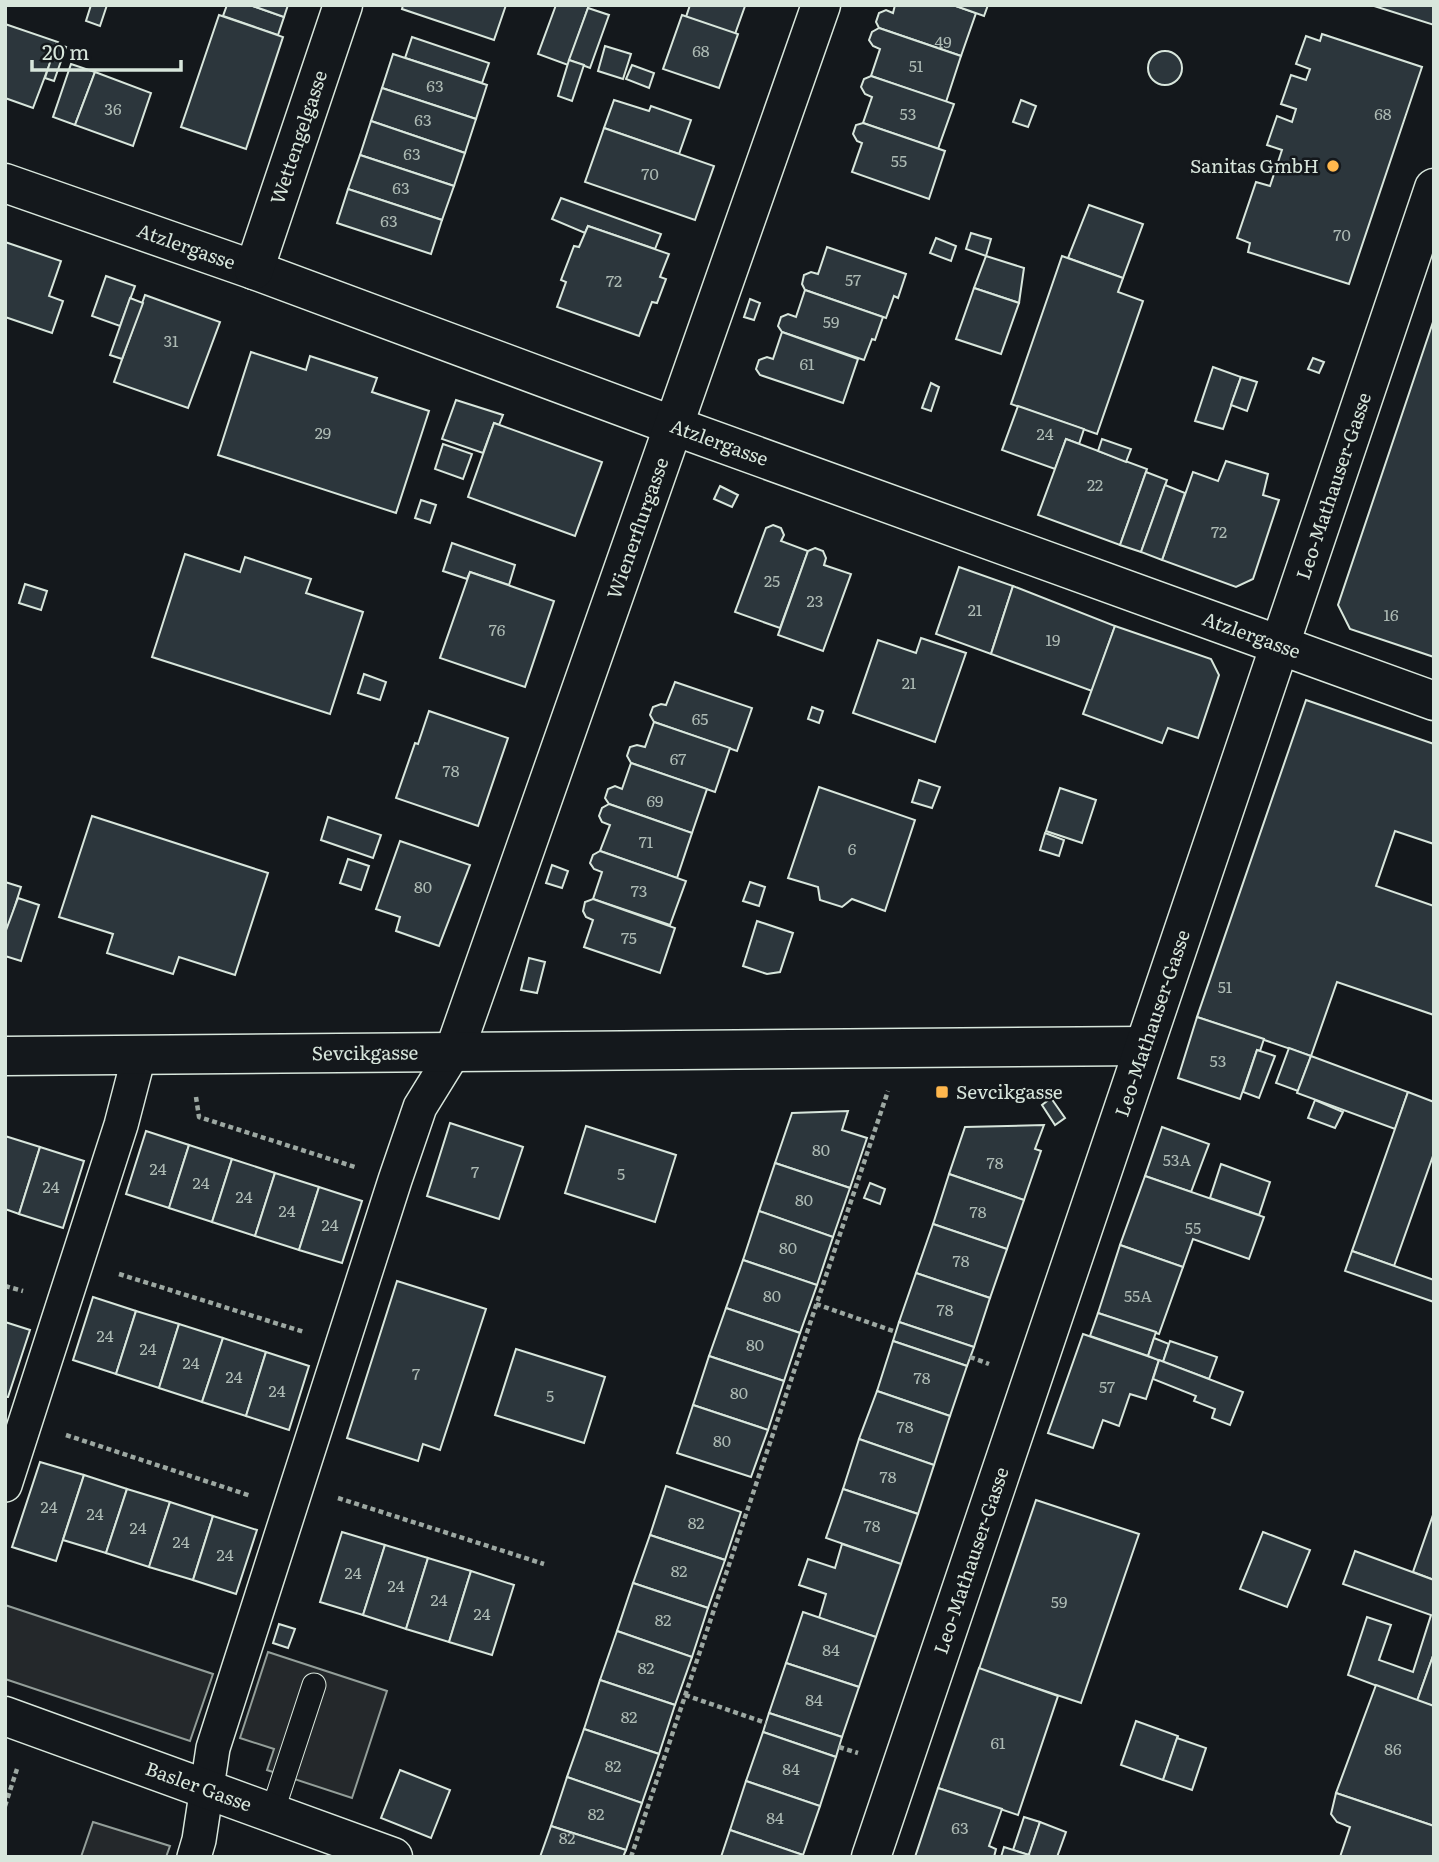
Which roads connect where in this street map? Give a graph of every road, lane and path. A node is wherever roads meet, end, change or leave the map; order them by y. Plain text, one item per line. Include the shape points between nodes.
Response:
1 (343, 5) edge
2 (821, 5) edge
3 (5, 183) edge
4 (1434, 188) edge
5 (254, 270) junction
6 (674, 426) junction
7 (1278, 645) junction
8 (1434, 701) edge
9 (1144, 1046) junction
10 (903, 1048) junction
11 (454, 1052) junction
12 (191, 1055) junction
13 (5, 1056) edge
14 (139, 1056) junction
15 (395, 1180) junction
16 (78, 1261) junction
17 (816, 1304) junction
18 (896, 1332) dead end
19 (343, 1344) junction
20 (26, 1422) junction
21 (5, 1485) edge
22 (294, 1497) junction
23 (544, 1564) dead end
24 (314, 1685) dead end
25 (685, 1695) junction
26 (5, 1716) edge
27 (766, 1723) dead end
28 (207, 1789) junction
29 (272, 1813) junction
30 (194, 1857) edge
31 (393, 1857) edge
32 (631, 1857) edge
33 (871, 1857) edge

1 - 5 street, Wettengelgasse
2 - 6 street, Wienerflurgasse
3 - 5 street, Atzlergasse
4 - 7 street, Leo-Mathauser-Gasse
5 - 6 street, Atzlergasse
6 - 7 street, Atzlergasse
6 - 11 street, Wienerflurgasse
7 - 8 street, Atzlergasse
7 - 9 street, Leo-Mathauser-Gasse
9 - 10 street, Sevcikgasse
9 - 33 street, Leo-Mathauser-Gasse
10 - 11 street, Sevcikgasse
10 - 17 path
11 - 12 street, Sevcikgasse
11 - 15 street via 420,1107
12 - 14 street, Sevcikgasse
12 - 15 path via 199,1117
13 - 14 street, Sevcikgasse
14 - 16 street
15 - 19 street
16 - 19 path
16 - 20 street
17 - 18 path
17 - 25 path
19 - 22 street
20 - 21 street
20 - 22 path
22 - 23 path
22 - 28 street via 213,1748
24 - 29 lane
25 - 27 path
25 - 32 path
26 - 28 street, Basler Gasse
28 - 29 street, Basler Gasse
28 - 30 street
29 - 31 street, Basler Gasse

